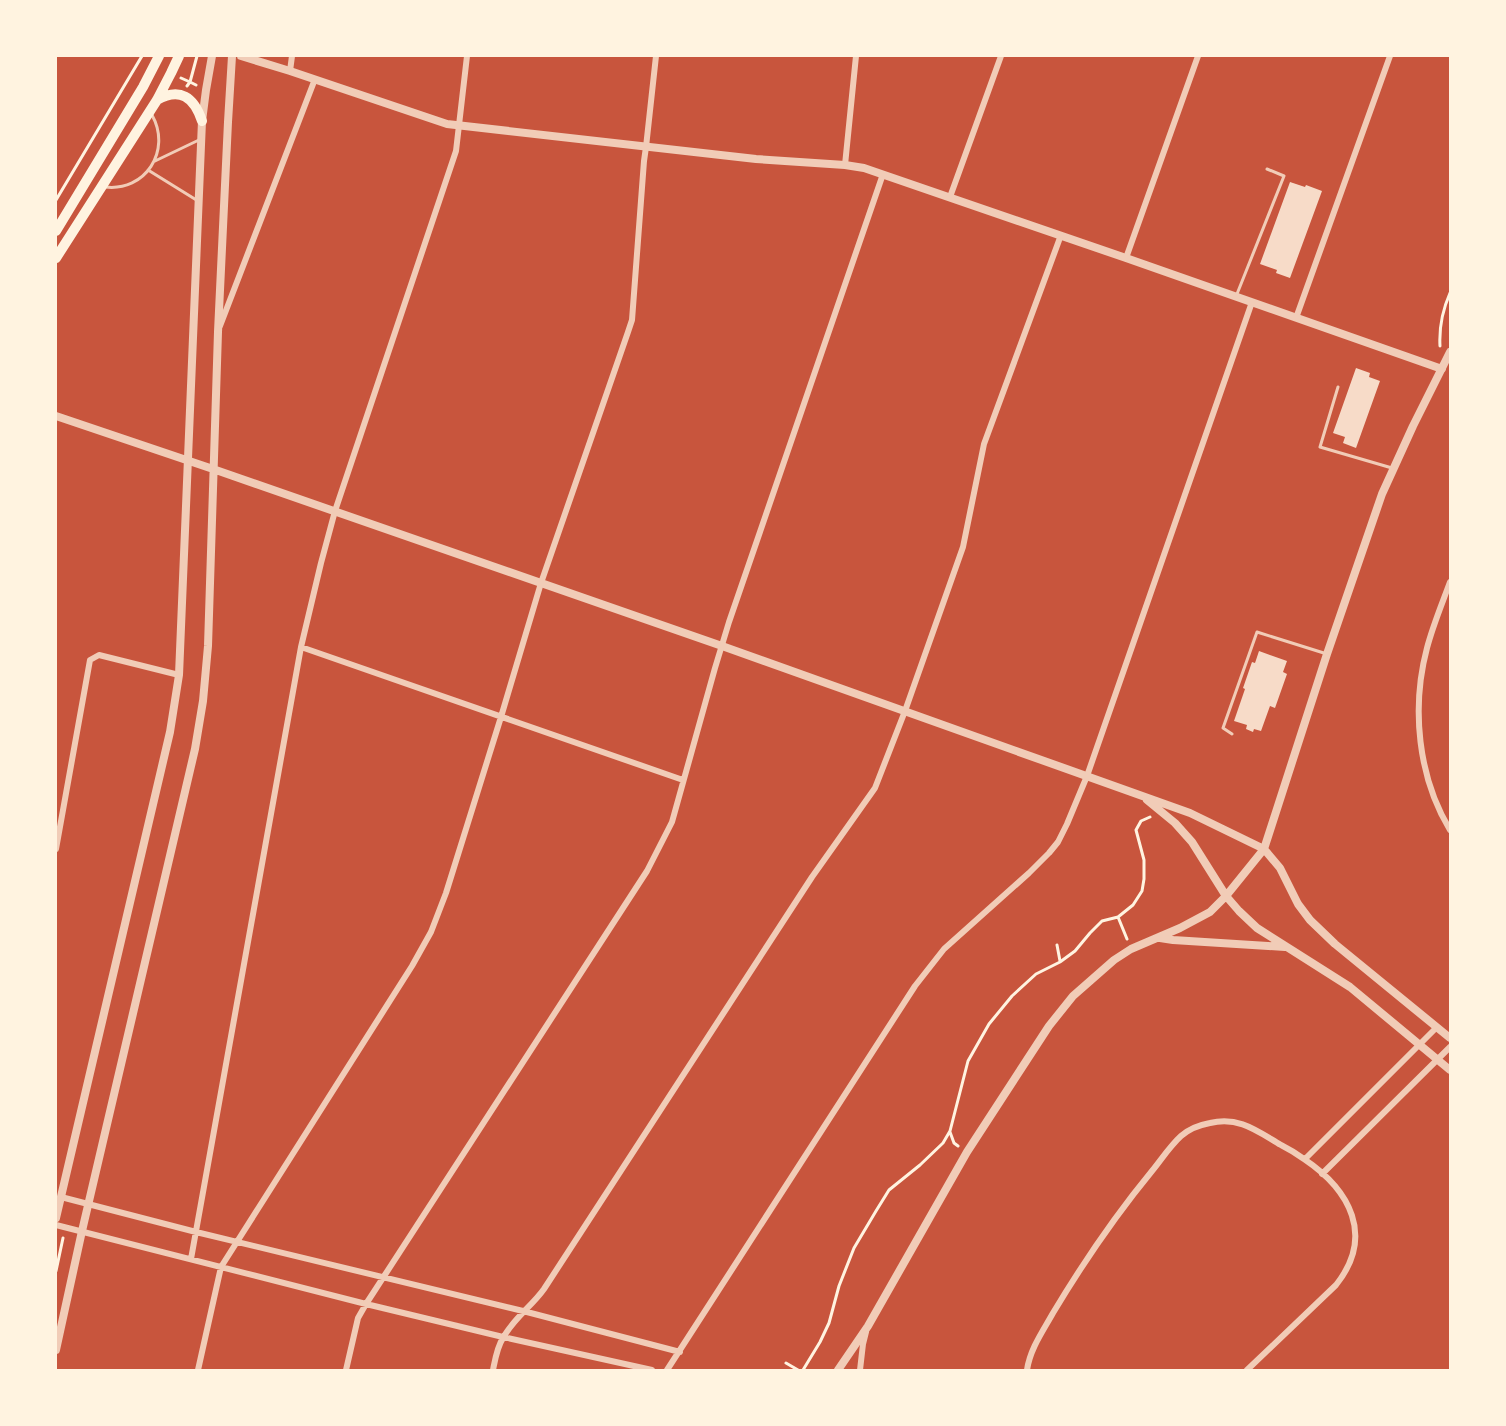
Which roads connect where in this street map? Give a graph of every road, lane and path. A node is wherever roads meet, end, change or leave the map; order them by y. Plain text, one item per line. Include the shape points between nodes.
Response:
1 (142, 56) edge
2 (159, 56) edge
3 (179, 56) edge
4 (212, 56) edge
5 (232, 56) edge
6 (241, 56) edge
7 (292, 56) edge
8 (467, 56) edge
9 (656, 56) edge
10 (856, 56) edge
11 (1001, 56) edge
12 (1198, 56) edge
13 (1390, 56) edge
14 (290, 71) junction
15 (315, 79) junction
16 (156, 100) junction
17 (149, 111) junction
18 (202, 121) junction
19 (460, 125) junction
20 (201, 139) junction
21 (646, 147) junction
22 (154, 162) junction
23 (845, 165) junction
24 (1267, 169) dead end
25 (148, 170) junction
26 (883, 174) junction
27 (101, 186) junction
28 (950, 197) junction
29 (56, 201) edge
30 (199, 201) junction
31 (56, 231) edge
32 (1061, 235) junction
33 (56, 258) edge
34 (1126, 258) junction
35 (1450, 293) edge
36 (1236, 297) junction
37 (1252, 302) junction
38 (1296, 318) junction
39 (218, 332) junction
40 (1450, 352) edge
41 (1442, 369) junction
42 (1338, 387) dead end
43 (56, 416) edge
44 (188, 460) junction
45 (213, 469) junction
46 (1394, 469) junction
47 (335, 511) junction
48 (1450, 582) edge
49 (541, 583) junction
50 (722, 646) junction
51 (301, 647) junction
52 (1327, 654) junction
53 (179, 675) junction
54 (905, 711) junction
55 (501, 717) junction
56 (1232, 734) dead end
57 (1087, 776) junction
58 (683, 780) junction
59 (1142, 796) junction
60 (1163, 812) junction
61 (1450, 830) edge
62 (56, 849) edge
63 (1264, 849) junction
64 (1226, 896) junction
65 (1118, 917) junction
66 (1160, 938) junction
67 (1057, 945) dead end
68 (1285, 947) junction
69 (1131, 949) junction
70 (1060, 962) junction
71 (1437, 1027) junction
72 (1450, 1038) edge
73 (1419, 1045) junction
74 (1450, 1047) edge
75 (1438, 1060) junction
76 (1450, 1070) edge
77 (950, 1131) junction
78 (967, 1152) junction
79 (1305, 1159) junction
80 (1322, 1174) junction
81 (61, 1197) junction
82 (88, 1204) junction
83 (56, 1218) edge
84 (56, 1225) edge
85 (82, 1231) junction
86 (196, 1232) junction
87 (237, 1241) junction
88 (191, 1259) junction
89 (221, 1268) junction
90 (383, 1277) junction
91 (366, 1304) junction
92 (524, 1311) junction
93 (868, 1326) junction
94 (503, 1337) junction
95 (56, 1350) edge
96 (680, 1352) junction
97 (786, 1363) dead end
98 (198, 1371) edge
99 (346, 1371) edge
100 (493, 1371) edge
101 (652, 1371) edge
102 (667, 1371) edge
103 (801, 1371) edge
104 (838, 1371) edge
105 (860, 1371) edge
106 (1027, 1371) edge
107 (1247, 1371) edge

1 - 29 path
2 - 31 main road
3 - 16 main road
4 - 18 street
5 - 39 street
6 - 14 street
7 - 14 street
8 - 19 street
9 - 21 street
10 - 23 street
11 - 28 street
12 - 34 street
13 - 38 street
14 - 15 street
15 - 19 street
15 - 39 street
16 - 17 main road
16 - 18 main road via 181,94 199,110
17 - 22 lane via 159,136
17 - 27 main road
18 - 20 street
19 - 21 street
19 - 47 street via 456,152
20 - 22 lane
20 - 30 street
21 - 23 street
21 - 49 street via 630,326
22 - 25 lane
23 - 26 street
24 - 36 lane via 1284,176
25 - 27 lane via 127,185
25 - 30 lane
26 - 28 street
26 - 50 street
27 - 33 main road
28 - 32 street
30 - 44 street
32 - 34 street
32 - 54 street via 984,444 963,547
34 - 36 street
35 - 41 path via 1439,335
36 - 37 street
37 - 38 street
37 - 57 street
38 - 41 street
39 - 45 street
40 - 41 street
41 - 46 street
42 - 46 lane via 1320,447
43 - 44 street
44 - 45 street
44 - 53 street
45 - 47 street
45 - 82 street via 204,701
46 - 52 street
47 - 49 street
47 - 51 street
48 - 61 street via 1427,646 1418,715 1430,783
49 - 50 street
49 - 55 street
50 - 54 street
50 - 58 street
51 - 55 street
51 - 86 street
52 - 56 lane via 1257,632 1222,728
52 - 63 street
53 - 62 street via 99,655 90,660
53 - 81 street via 170,732
54 - 57 street
54 - 92 street via 875,788 812,877 544,1289
55 - 58 street
55 - 87 street via 430,932
57 - 59 street
57 - 96 street via 1068,824 1049,853 944,949 915,986
58 - 90 street via 672,822 646,871
59 - 60 street
59 - 63 street via 1190,813
60 - 64 street via 1192,843
60 - 65 path via 1140,821 1136,830 1144,860 1142,891
63 - 64 street
63 - 71 street via 1280,868 1310,920
64 - 66 street via 1210,912
64 - 68 street via 1257,928
65 - 69 path
65 - 70 path via 1102,921
66 - 68 street
66 - 69 street
67 - 70 path
68 - 73 street via 1350,987
69 - 78 street via 1073,996
70 - 77 path via 1036,974 989,1024 968,1061
71 - 72 street
71 - 73 street
73 - 75 street
73 - 79 street
74 - 75 street
75 - 76 street
75 - 80 street
77 - 78 path via 954,1143
77 - 103 path via 943,1143 889,1190 876,1210 838,1286 829,1323
78 - 93 street
79 - 80 street
79 - 106 street via 1258,1130 1235,1122 1211,1122 1180,1137 1090,1254 1039,1338
80 - 107 street via 1348,1203 1352,1214 1355,1239 1350,1264 1336,1285
81 - 82 street
81 - 83 street
82 - 85 street
82 - 86 street
84 - 85 street
85 - 88 street
85 - 95 street
86 - 87 street
86 - 88 street
87 - 89 street
87 - 90 street
88 - 89 street
89 - 91 street
89 - 98 street
90 - 91 street
90 - 92 street
91 - 94 street
91 - 99 street via 358,1318
92 - 94 street
92 - 96 street
93 - 104 street
93 - 105 street
94 - 100 street
94 - 101 street
96 - 102 street
97 - 103 path

